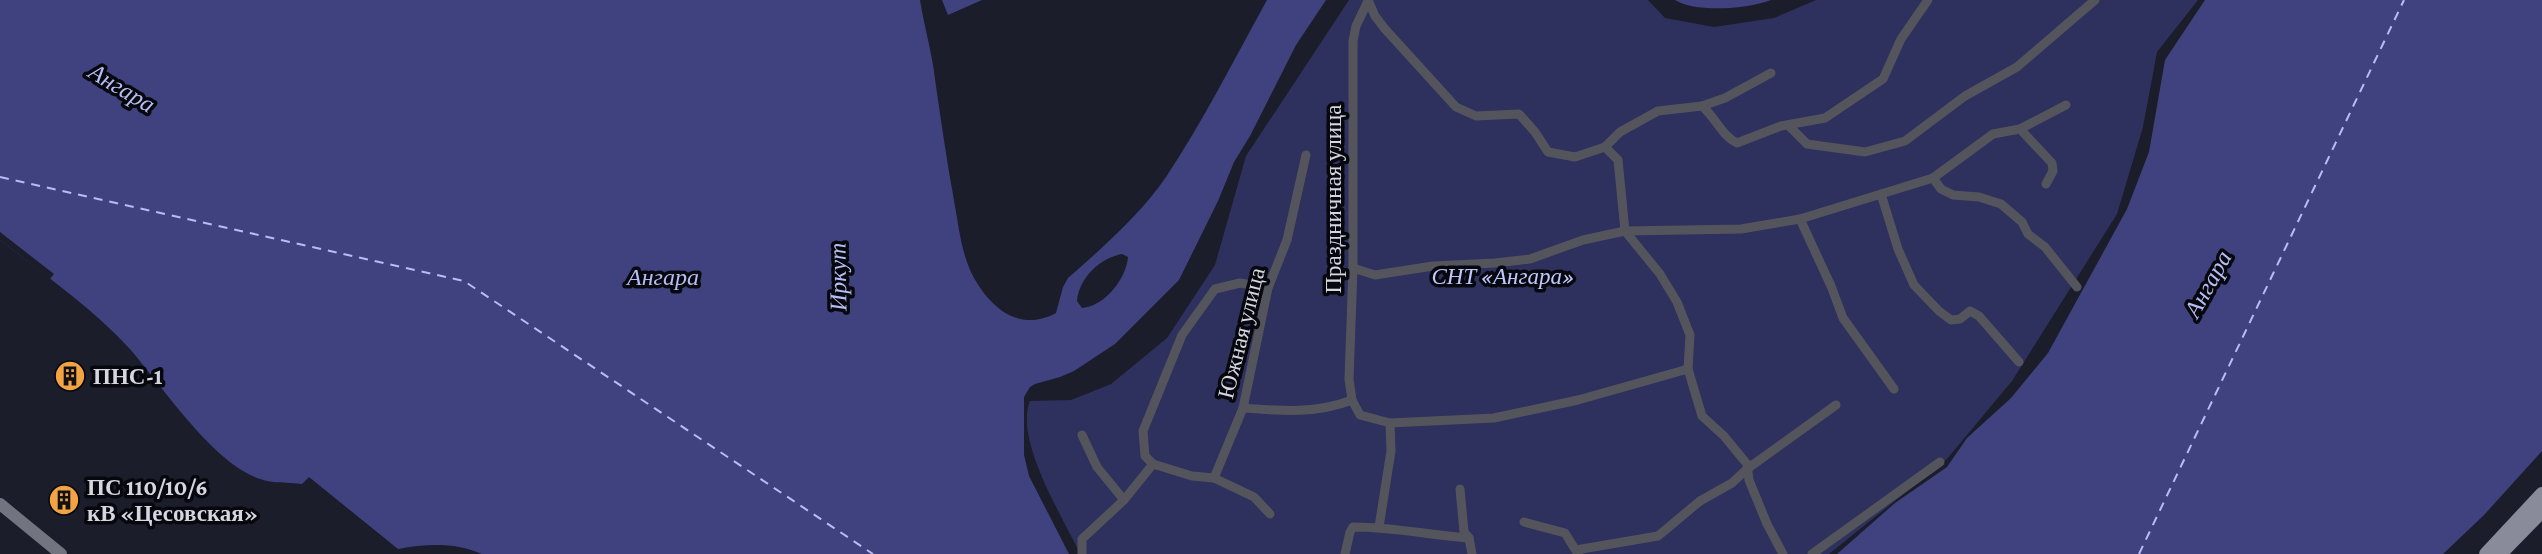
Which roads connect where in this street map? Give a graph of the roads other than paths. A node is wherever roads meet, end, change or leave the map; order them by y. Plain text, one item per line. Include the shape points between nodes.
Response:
1 (1368, 0) edge
2 (1928, 0) edge
3 (2095, 0) edge
4 (1771, 73) dead end
5 (2066, 105) dead end
6 (1702, 106) junction
7 (1788, 125) junction
8 (2020, 129) junction
9 (1605, 147) junction
10 (1306, 155) dead end
11 (1933, 178) junction
12 (2046, 184) dead end
13 (1881, 194) junction
14 (1800, 219) junction
15 (1625, 231) junction
16 (1353, 268) junction
17 (2077, 287) dead end
18 (1268, 288) junction
19 (2019, 362) dead end
20 (1688, 369) junction
21 (1894, 389) dead end
22 (1352, 400) junction
23 (1836, 405) dead end
24 (1243, 408) junction
25 (1390, 424) junction
26 (1082, 435) dead end
27 (1940, 462) dead end
28 (1153, 464) junction
29 (1748, 468) junction
30 (1214, 478) junction
31 (1460, 489) dead end
32 (2542, 494) edge
33 (1124, 500) junction
34 (0, 505) edge
35 (2542, 511) edge
36 (1270, 514) dead end
37 (1524, 523) dead end
38 (1379, 527) junction
39 (1469, 538) junction
40 (1577, 552) edge
41 (58, 553) edge
42 (1082, 554) edge
43 (1345, 554) edge
44 (1472, 554) edge
45 (1783, 554) edge
46 (1812, 554) edge
47 (2486, 554) edge
48 (2500, 554) edge

1 - 9 street via 1385,29 1456,107 1476,116 1519,114 1548,152 1575,157
1 - 16 street, Праздничная улица via 1353,41
2 - 7 street via 1901,39 1883,79 1825,118
3 - 7 street via 2017,67 1965,96 1905,141 1865,152 1807,144
4 - 6 street via 1725,99
5 - 8 street
6 - 7 street via 1737,143
6 - 9 street via 1658,111 1620,132
8 - 11 street via 1993,134
8 - 12 street via 2052,163
9 - 15 street via 1618,160
10 - 18 street, Южная улица via 1287,240
11 - 13 street
11 - 17 street via 1953,195 2000,204 2022,222
13 - 14 street
13 - 19 street via 1914,285 1951,320 1970,312 1979,316
14 - 15 street via 1741,229
14 - 21 street via 1843,318
15 - 16 street via 1530,259 1375,275
15 - 20 street via 1677,302 1690,335
16 - 22 street, Праздничная улица
18 - 24 street, Южная улица
18 - 28 street via 1240,283 1215,289 1182,335 1143,431 1145,456
20 - 25 street via 1493,418
20 - 29 street via 1702,416
22 - 24 street via 1318,410
22 - 25 street via 1360,415
23 - 29 street
24 - 30 street, Южная улица
25 - 38 street via 1391,451
26 - 33 street via 1097,467
27 - 46 street
28 - 30 street
28 - 33 street
29 - 40 street via 1658,536
29 - 45 street via 1762,513
30 - 36 street via 1254,497
31 - 39 street via 1464,532
32 - 47 main road
33 - 42 street via 1082,539
34 - 41 main road
35 - 48 main road
37 - 40 street via 1565,533
38 - 39 street
38 - 43 street via 1353,527
39 - 44 street

